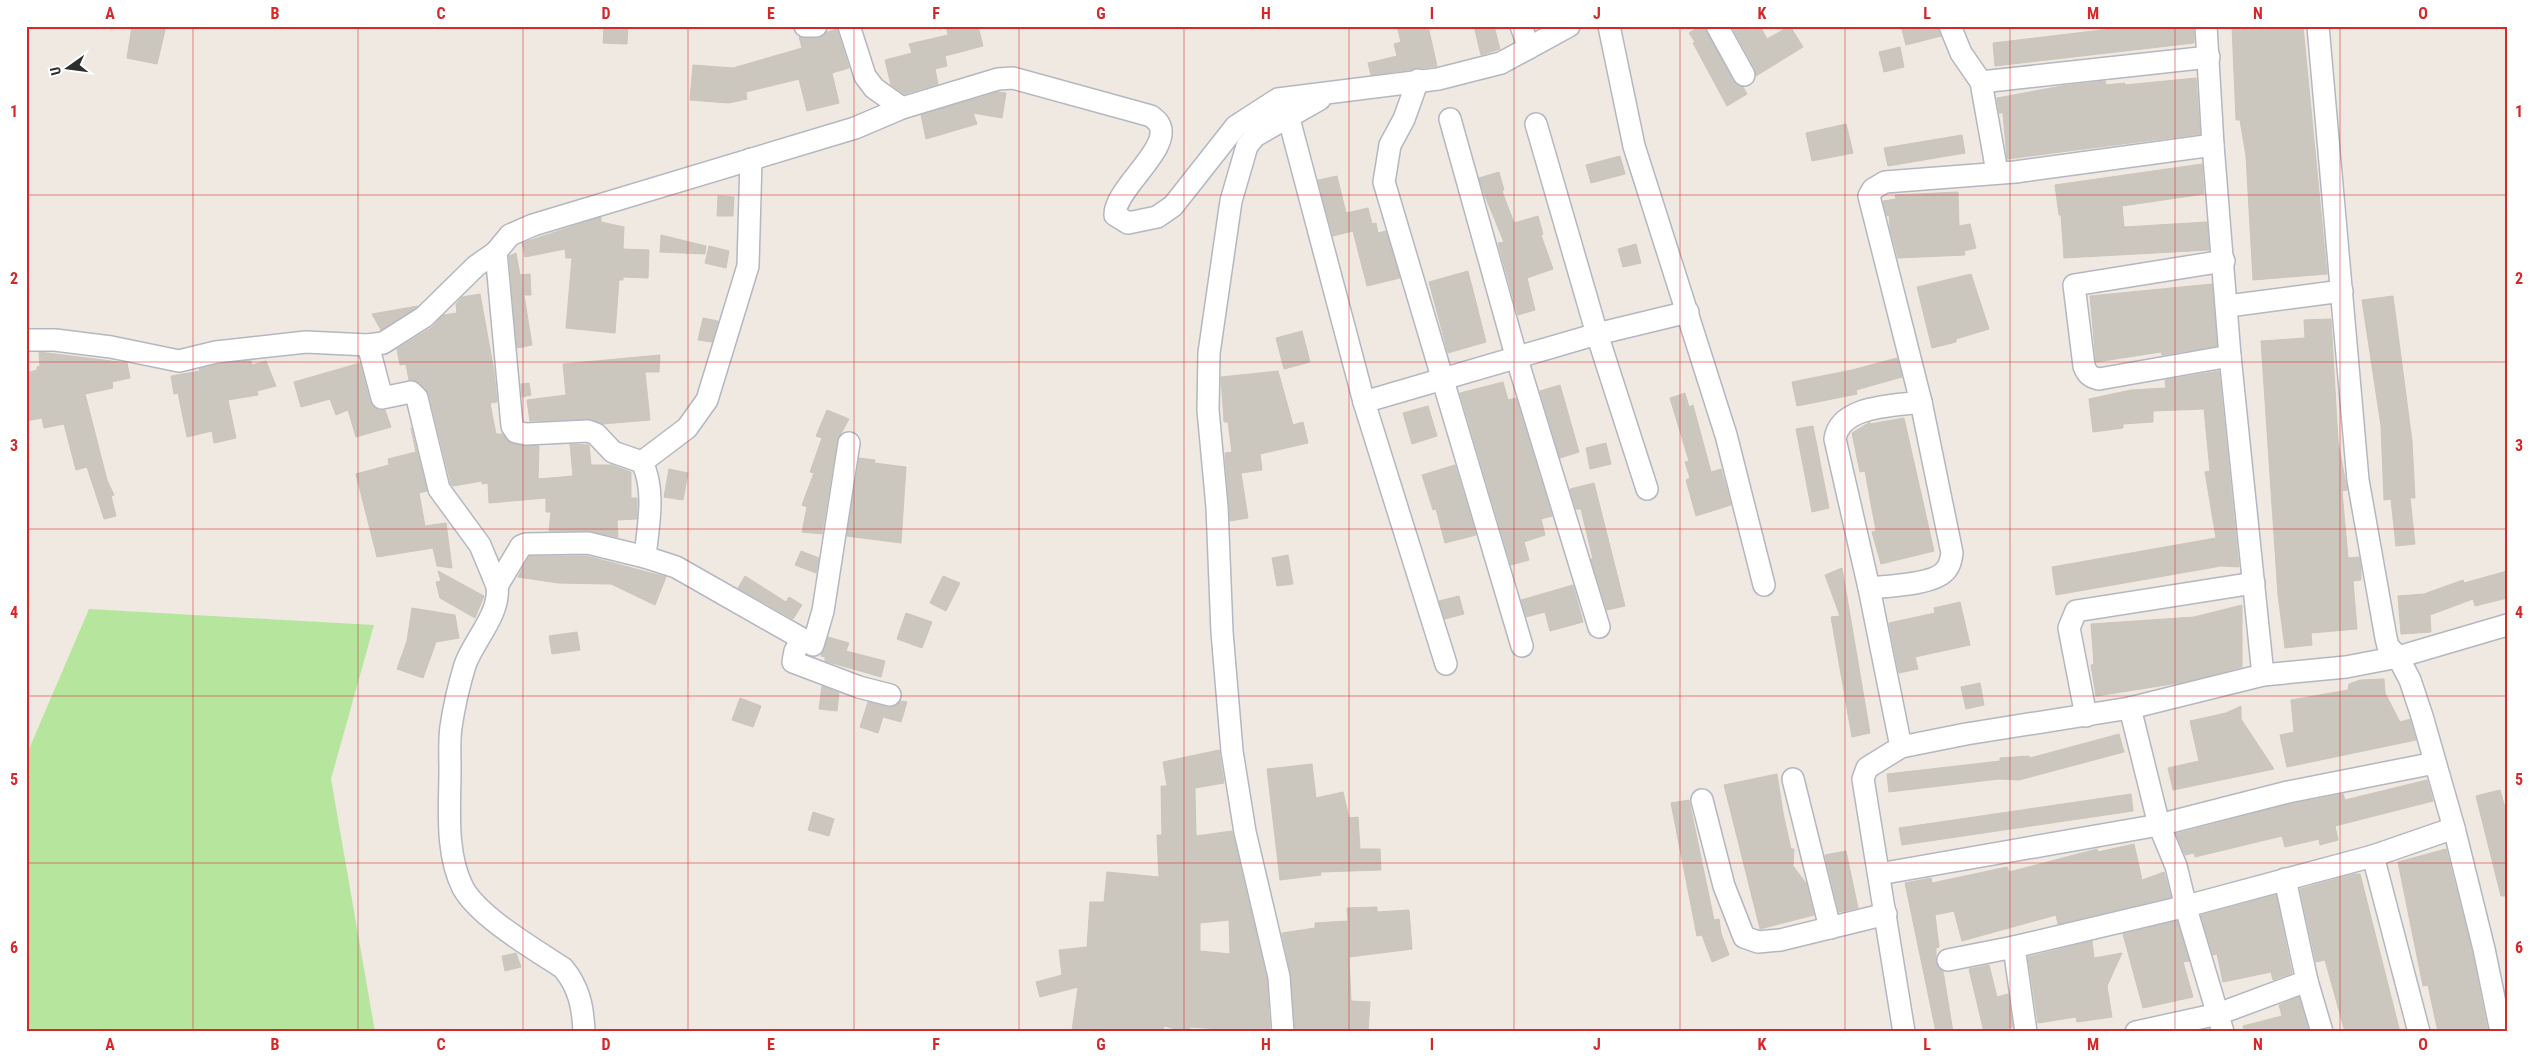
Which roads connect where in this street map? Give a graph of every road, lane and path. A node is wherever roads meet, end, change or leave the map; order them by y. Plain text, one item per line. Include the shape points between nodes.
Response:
1 (804, 26) edge
2 (816, 26) edge
3 (850, 26) edge
4 (1521, 26) edge
5 (1569, 26) edge
6 (1609, 26) edge
7 (1717, 26) edge
8 (1950, 26) edge
9 (2206, 26) edge
10 (2318, 26) edge
11 (1529, 48) junction
12 (2209, 57) junction
13 (1744, 75) dead end
14 (1418, 80) junction
15 (1981, 82) junction
16 (1329, 94) junction
17 (902, 108) junction
18 (1288, 115) junction
19 (1450, 118) dead end
20 (1536, 124) dead end
21 (2213, 145) junction
22 (750, 159) junction
23 (1997, 172) junction
24 (496, 252) junction
25 (2224, 261) junction
26 (2342, 291) junction
27 (2228, 306) junction
28 (1688, 312) junction
29 (1598, 334) junction
30 (26, 340) edge
31 (368, 346) junction
32 (2230, 356) junction
33 (1517, 358) junction
34 (1442, 381) junction
35 (1364, 402) junction
36 (1921, 402) junction
37 (849, 443) dead end
38 (642, 462) junction
39 (1647, 489) dead end
40 (645, 557) junction
41 (2254, 583) junction
42 (1764, 585) dead end
43 (497, 586) junction
44 (1869, 588) junction
45 (2507, 625) edge
46 (1599, 627) dead end
47 (802, 639) junction
48 (1522, 646) dead end
49 (2398, 657) junction
50 (1446, 664) dead end
51 (2263, 675) junction
52 (890, 696) dead end
53 (2130, 708) junction
54 (2086, 716) junction
55 (1901, 746) junction
56 (2435, 763) junction
57 (1793, 779) dead end
58 (1702, 800) dead end
59 (2159, 825) junction
60 (2454, 828) junction
61 (2373, 856) junction
62 (1879, 874) junction
63 (2285, 879) junction
64 (2187, 906) junction
65 (1886, 914) junction
66 (1830, 928) junction
67 (2014, 947) junction
68 (1948, 960) dead end
69 (2307, 981) junction
70 (2221, 1023) edge
71 (584, 1032) edge
72 (1283, 1032) edge
73 (1904, 1032) edge
74 (2026, 1032) edge
75 (2136, 1032) edge
76 (2322, 1032) edge
77 (2419, 1032) edge
78 (2501, 1032) edge

1 - 2 street
3 - 17 street via 865,76 874,88
4 - 11 street
5 - 11 street
6 - 28 street via 1634,146
7 - 13 street
8 - 15 street via 1961,53
9 - 12 street
10 - 26 street
11 - 14 street via 1501,63 1438,79
12 - 15 street
12 - 21 street
14 - 16 street
14 - 34 street via 1404,120 1390,145 1384,182
15 - 23 street
16 - 17 street via 1278,98 1260,109 1236,126 1173,206 1157,217 1128,223 1115,215 1115,208 1152,156 1161,133 1159,124 1151,116 1013,78 998,79
16 - 18 street
17 - 22 street via 856,128
18 - 35 street
18 - 72 street via 1255,136 1247,146 1231,201 1209,353 1208,410 1232,751 1245,832 1279,977
19 - 33 street
20 - 29 street
21 - 23 street
21 - 25 street
22 - 24 street via 533,225 510,235
22 - 38 street via 748,266 708,400 687,428
23 - 36 street via 1884,182 1872,188 1869,196
24 - 31 street via 476,266 424,317 384,343
24 - 38 street via 510,415 516,432 588,431 596,434 613,452
25 - 27 street
25 - 32 street via 2074,284 2084,366 2092,377 2099,379
26 - 27 street
26 - 49 street via 2358,480 2386,638 2388,646
27 - 32 street
28 - 29 street
28 - 42 street via 1726,434
29 - 33 street
29 - 39 street
30 - 31 street via 111,347 179,361 216,352 306,342
31 - 43 street via 382,398 411,392 417,398 439,489 480,545
32 - 41 street
33 - 34 street
33 - 46 street
34 - 35 street
34 - 48 street
35 - 50 street
36 - 44 street via 1952,553 1950,564 1945,572 1932,579
36 - 44 street via 1862,412 1837,428 1835,439
37 - 47 street via 823,611 813,645
38 - 40 street via 648,476 650,508
40 - 43 street via 588,543 526,544 521,546
40 - 47 street via 676,567
41 - 51 street
41 - 54 street via 2076,611 2069,628
43 - 71 street via 495,605 484,630 471,648 460,681 451,729 453,859 463,888 478,907 563,968 574,981
44 - 55 street
45 - 49 street
47 - 52 street via 795,650 793,662
49 - 51 street via 2346,667
49 - 56 street via 2413,689
51 - 53 street
53 - 54 street
53 - 59 street
54 - 55 street
55 - 62 street via 1867,768 1863,779
56 - 59 street via 2288,792
56 - 60 street
57 - 66 street
58 - 66 street via 1724,886 1744,937 1758,942 1780,940
59 - 62 street
59 - 64 street via 2176,866
60 - 61 street
60 - 78 street
61 - 63 street
61 - 77 street
62 - 65 street
63 - 64 street
63 - 69 street
64 - 67 street
64 - 70 street
65 - 66 street
65 - 73 street
67 - 68 street
67 - 74 street
69 - 70 street
69 - 76 street
70 - 75 street

